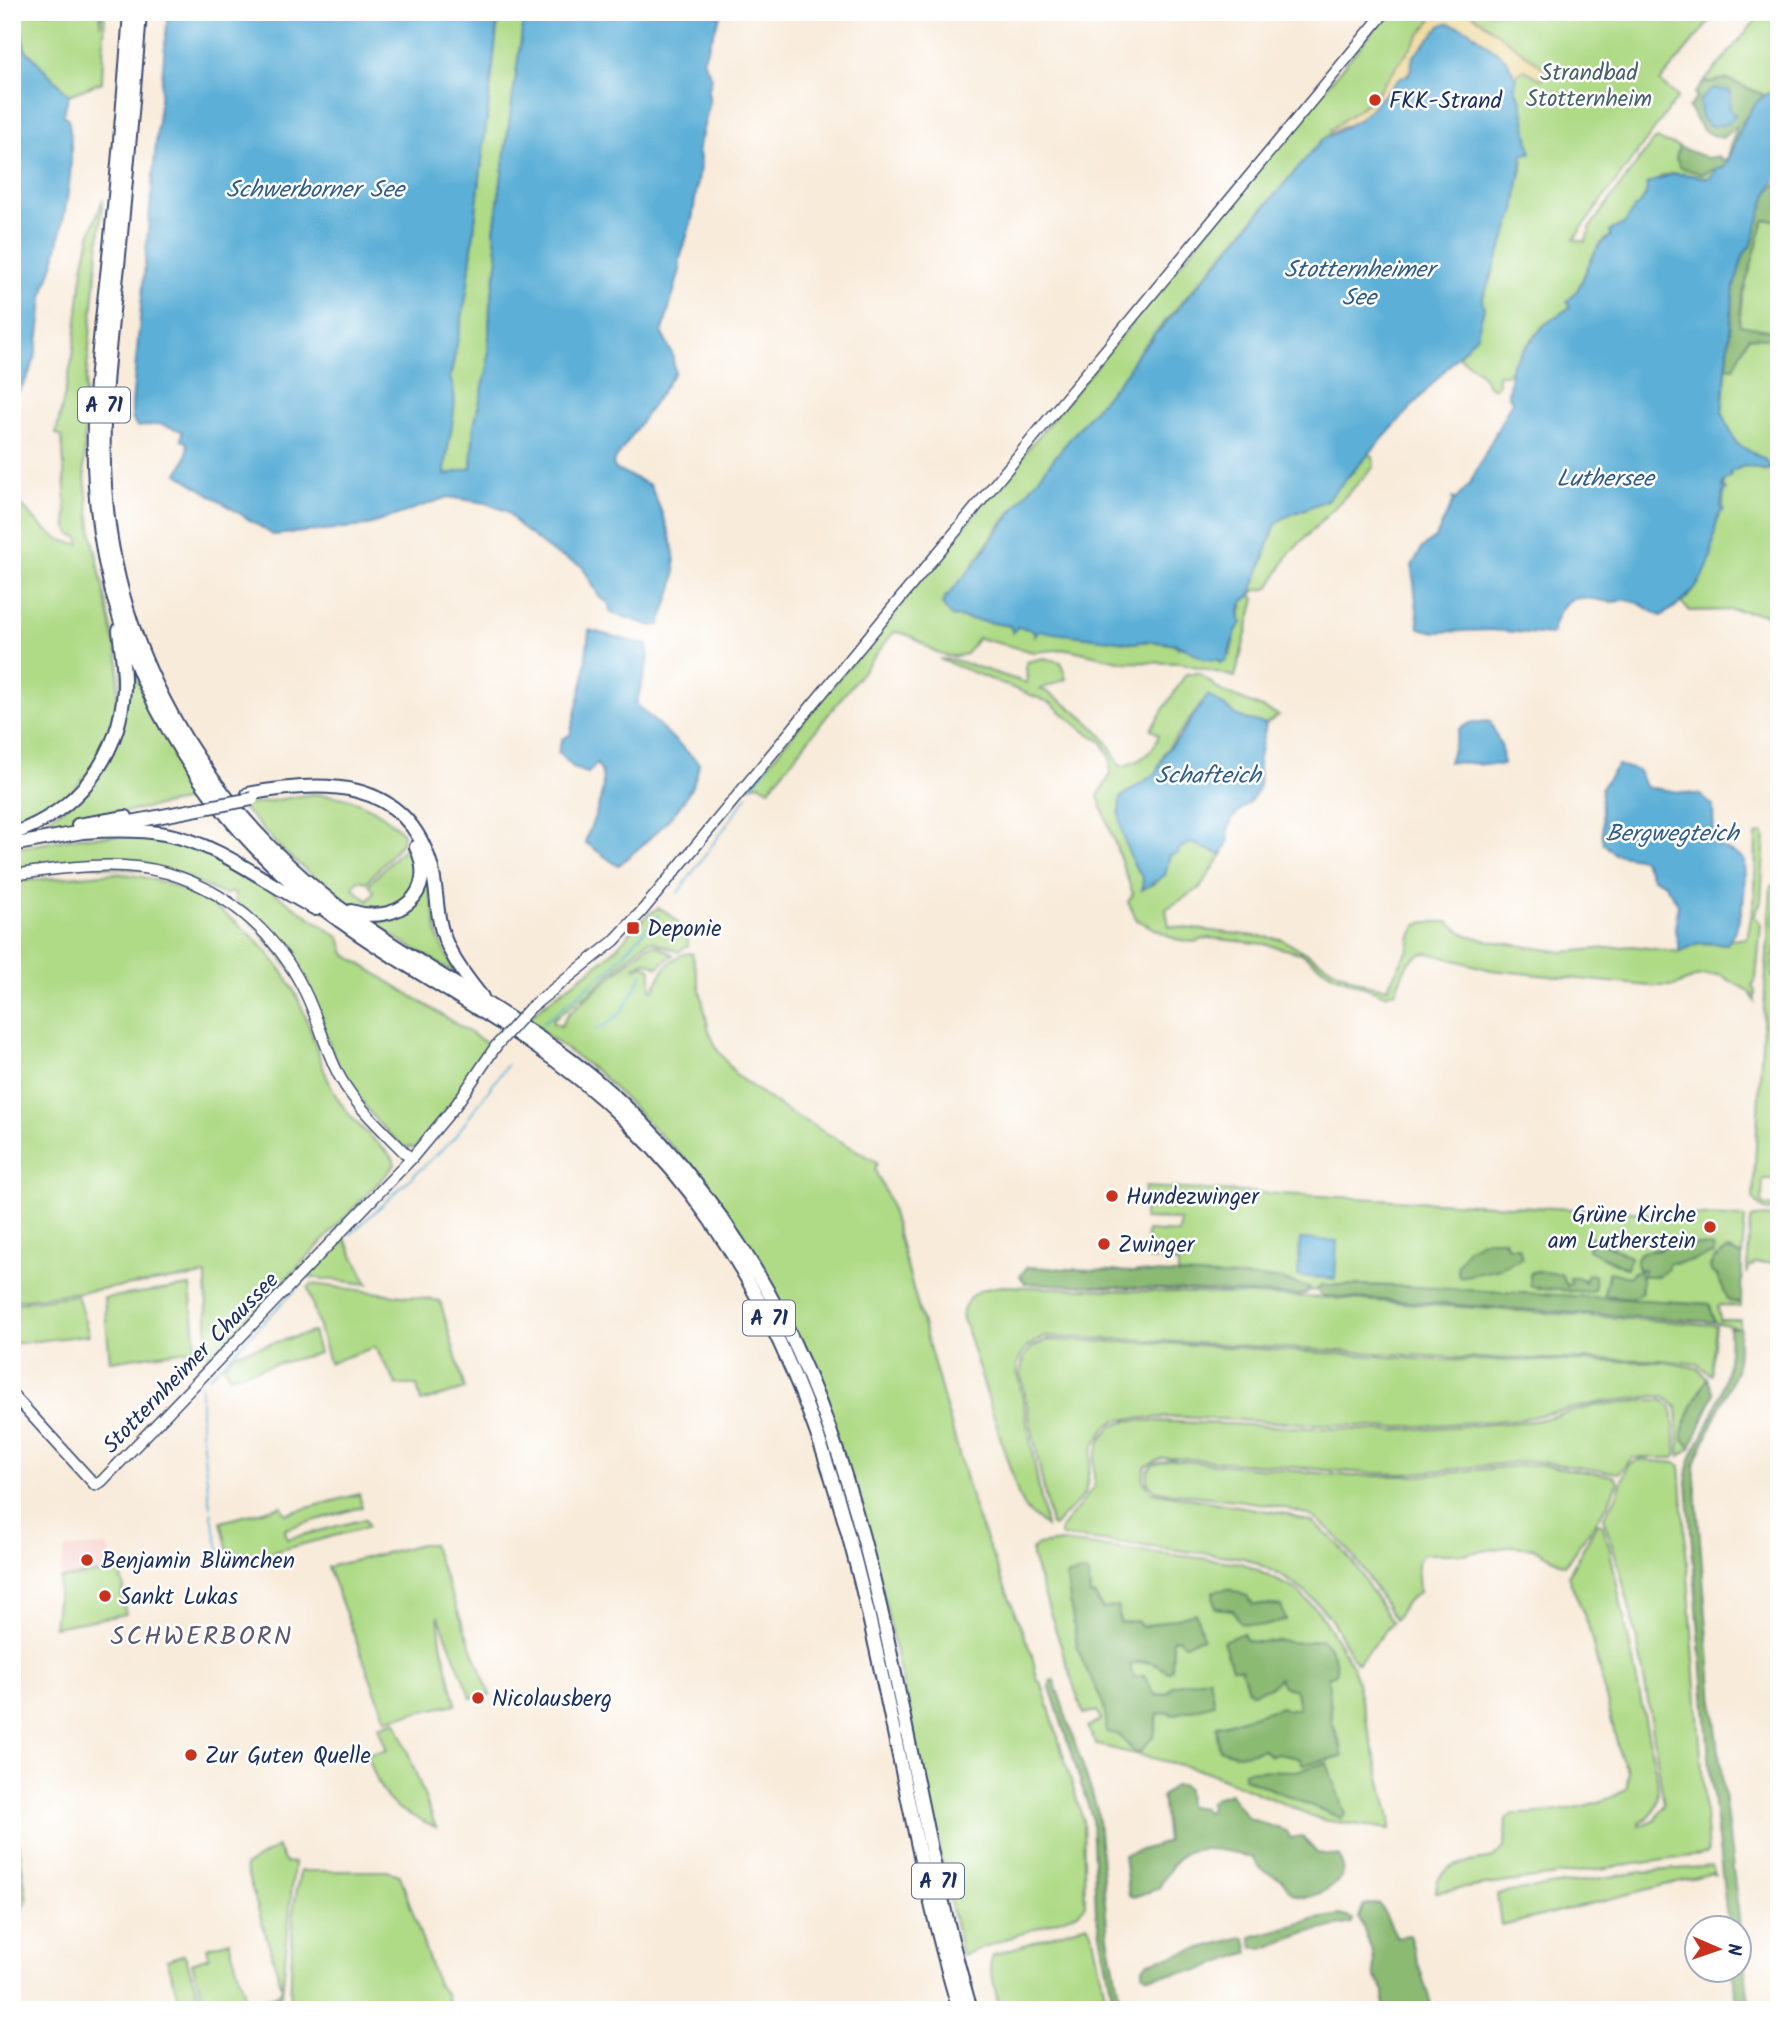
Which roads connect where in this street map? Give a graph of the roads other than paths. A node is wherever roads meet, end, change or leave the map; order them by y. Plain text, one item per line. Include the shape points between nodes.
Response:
1 (130, 12) edge
2 (140, 12) edge
3 (1385, 12) edge
4 (116, 605) junction
5 (250, 796) junction
6 (196, 806) junction
7 (83, 832) junction
8 (12, 835) edge
9 (12, 845) edge
10 (12, 875) edge
11 (338, 908) junction
12 (342, 923) junction
13 (489, 1005) junction
14 (411, 1159) junction
15 (12, 1394) edge
16 (959, 2010) edge
17 (971, 2010) edge

1 - 4 highway, A 71 via 93,429 99,531
2 - 11 highway, A 71 via 104,418 107,508 118,577 151,675 198,761 278,858
3 - 14 street, Stotternheimer Chaussee, bridge via 642,911 614,941 530,1008
4 - 8 highway via 124,688 112,742 94,776 71,802
4 - 12 highway, A 71 via 143,681 197,777 236,829 270,864
5 - 6 highway, bridge
5 - 11 highway via 310,790 342,793 377,807 405,830 421,863 419,883 410,901 382,917
5 - 13 highway via 300,785 343,786 375,798 400,816 419,838 431,865 449,950
6 - 7 highway
6 - 8 highway
7 - 9 highway
7 - 12 highway via 141,831 180,838
10 - 14 street via 83,866 147,868 192,883 244,912 268,935 304,990 341,1079 361,1108
11 - 13 highway, A 71
12 - 16 highway, A 71 via 533,1045 597,1095 678,1178 707,1214 756,1292 802,1390 842,1508
13 - 17 highway, A 71 via 574,1062 657,1138 742,1249 786,1329 852,1504
14 - 15 street, Stotternheimer Chaussee via 103,1481 95,1485

